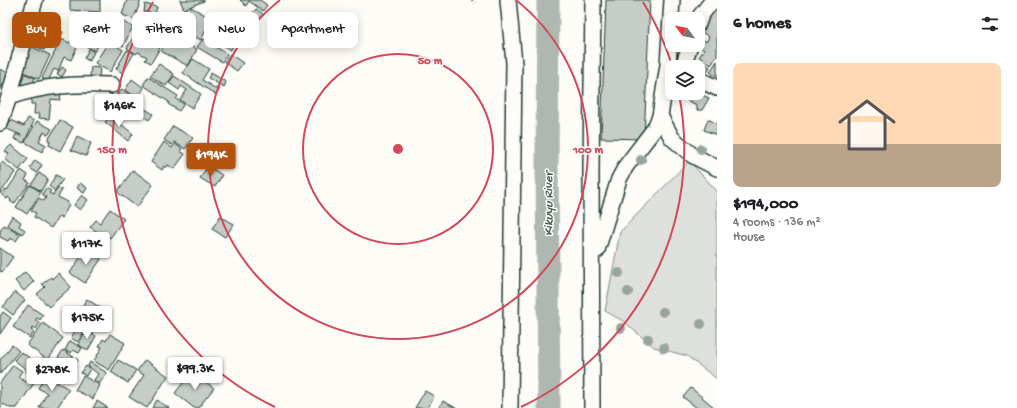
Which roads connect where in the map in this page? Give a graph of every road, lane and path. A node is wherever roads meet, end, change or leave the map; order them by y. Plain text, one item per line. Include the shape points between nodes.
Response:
1 (35, 0) edge
2 (472, 0) edge
3 (508, 0) edge
4 (593, 0) edge
5 (672, 0) edge
6 (713, 0) edge
7 (475, 3) dead end
8 (703, 12) edge
9 (685, 52) edge
10 (674, 60) edge
11 (679, 60) edge
12 (705, 82) edge
13 (112, 85) dead end
14 (717, 88) edge
15 (9, 97) junction
16 (665, 98) edge
17 (660, 116) junction
18 (0, 123) edge
19 (717, 168) edge
20 (592, 266) junction
21 (510, 408) edge
22 (592, 408) edge

1 - 15 street
2 - 7 path
3 - 21 street via 514,62
4 - 20 street
5 - 10 street
6 - 8 street
9 - 11 street
12 - 14 street
13 - 15 street via 69,85 26,91
15 - 18 street
16 - 17 street
17 - 19 street via 672,138 692,155
17 - 20 street via 655,128 619,179
20 - 22 street

